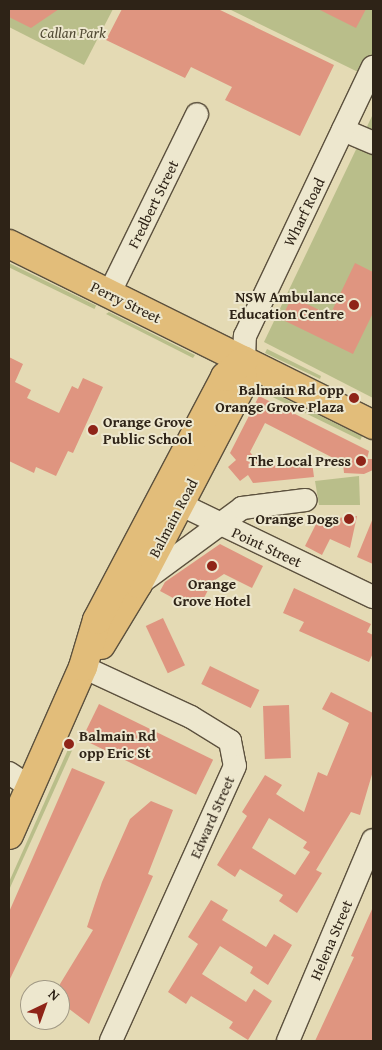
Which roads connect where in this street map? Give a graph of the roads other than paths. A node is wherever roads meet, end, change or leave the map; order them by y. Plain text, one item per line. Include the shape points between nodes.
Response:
1 (373, 67) edge
2 (197, 114) dead end
3 (343, 130) junction
4 (373, 143) edge
5 (9, 244) edge
6 (109, 294) junction
7 (244, 360) junction
8 (373, 425) edge
9 (171, 500) junction
10 (305, 500) dead end
11 (218, 523) junction
12 (138, 584) junction
13 (373, 597) edge
14 (83, 667) junction
15 (19, 780) edge
16 (9, 835) edge
17 (373, 840) edge
18 (110, 1041) edge
19 (288, 1041) edge

1 - 3 street, Wharf Road
2 - 6 street, Fredbert Street
3 - 4 street
3 - 7 street, Wharf Road via 245,336
5 - 6 main road, Perry Street
6 - 7 main road, Perry Street
7 - 8 main road
7 - 9 main road, Balmain Road via 225,377
9 - 11 street, Point Street
9 - 12 main road, Balmain Road
9 - 14 main road, Balmain Road via 97,620
10 - 11 street via 242,508
11 - 12 street
11 - 13 street, Point Street
12 - 14 main road, Balmain Road via 114,629
14 - 15 main road, Balmain Road
14 - 18 street, Edward Street via 190,717 230,741 235,766
15 - 16 main road, Balmain Road
17 - 19 street, Helena Street

